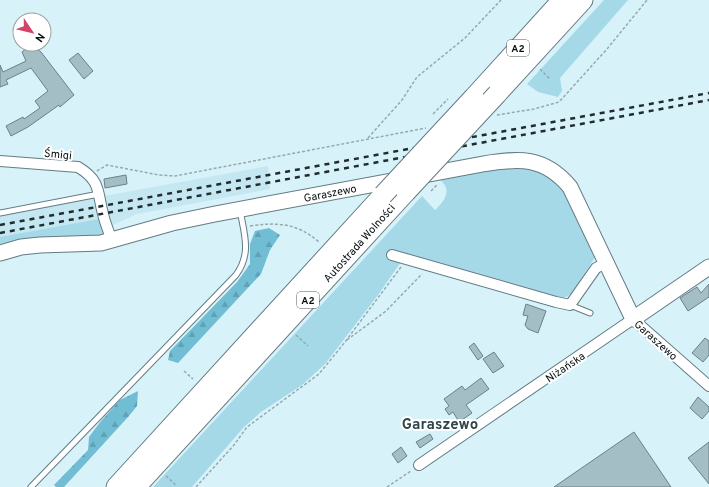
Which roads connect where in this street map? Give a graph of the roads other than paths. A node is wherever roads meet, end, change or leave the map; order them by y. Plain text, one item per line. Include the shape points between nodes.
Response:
1 (562, 0) edge
2 (583, 0) edge
3 (0, 161) edge
4 (100, 194) junction
5 (240, 210) junction
6 (0, 213) edge
7 (112, 241) junction
8 (0, 253) edge
9 (392, 255) dead end
10 (606, 263) junction
11 (709, 267) edge
12 (570, 305) junction
13 (590, 313) dead end
14 (633, 319) junction
15 (709, 386) edge
16 (419, 465) road end
17 (31, 487) edge
18 (116, 487) edge
19 (136, 487) edge

1 - 18 highway, Autostrada Wolności / A2, bridge
2 - 19 highway, Autostrada Wolności / A2, bridge
3 - 4 street, Śmigi via 78,167 91,176
4 - 6 lane
4 - 7 street
5 - 7 street, Garaszewo via 172,223
5 - 10 street, Garaszewo via 483,164 529,160 550,168 570,187
5 - 17 lane via 246,255 232,280
7 - 8 street, Garaszewo via 95,244 53,244
9 - 12 street
10 - 12 street via 596,268
10 - 14 street, Garaszewo
11 - 14 street, Niżańska
12 - 13 lane
14 - 15 street, Garaszewo
14 - 16 street, Niżańska

